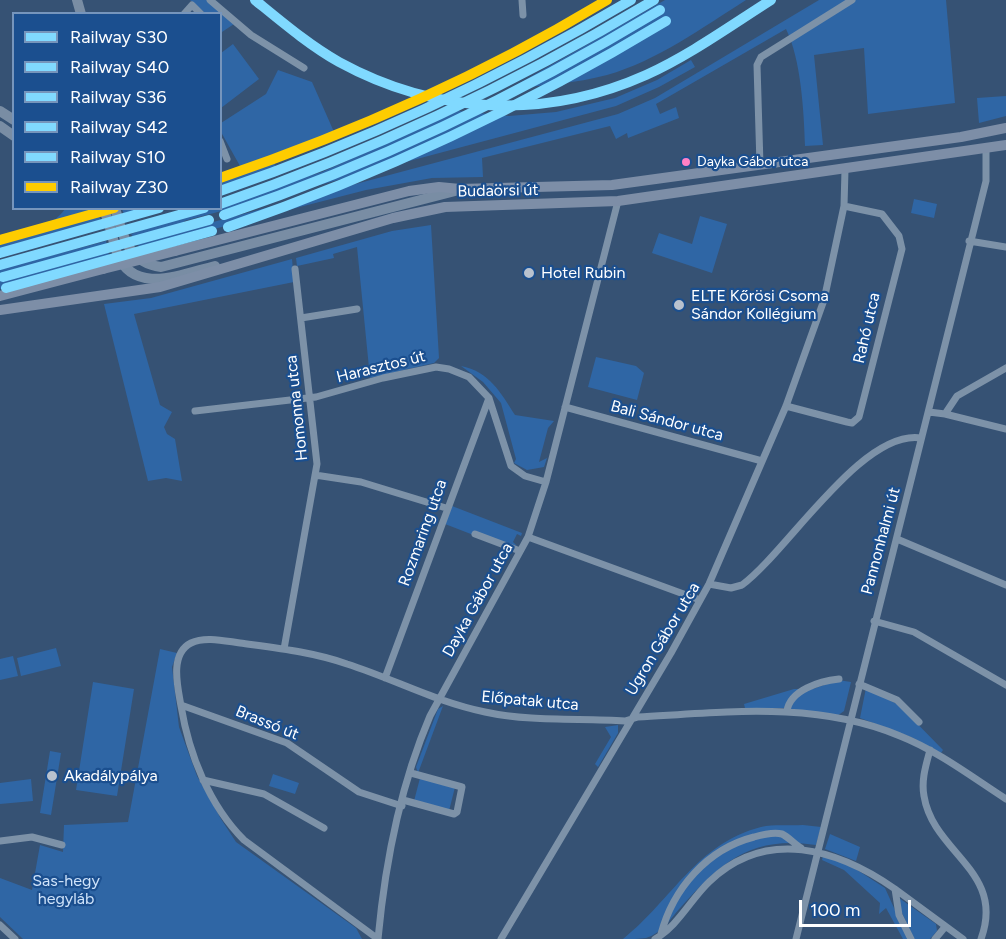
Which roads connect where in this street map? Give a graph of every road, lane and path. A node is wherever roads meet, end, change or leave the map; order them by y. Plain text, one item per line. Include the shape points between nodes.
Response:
1 (210, 0) edge
2 (522, 0) edge
3 (852, 0) edge
4 (186, 12) edge
5 (199, 12) edge
6 (523, 15) dead end
7 (304, 68) dead end
8 (1006, 128) edge
9 (1006, 145) edge
10 (222, 146) edge
11 (986, 149) junction
12 (227, 159) dead end
13 (760, 165) junction
14 (845, 170) junction
15 (460, 189) junction
16 (618, 201) junction
17 (844, 206) junction
18 (104, 210) edge
19 (116, 210) edge
20 (969, 241) junction
21 (1006, 248) edge
22 (268, 254) junction
23 (295, 269) dead end
24 (0, 296) edge
25 (357, 309) dead end
26 (0, 310) edge
27 (301, 318) junction
28 (1006, 368) edge
29 (311, 398) junction
30 (489, 398) junction
31 (786, 406) junction
32 (565, 407) junction
33 (195, 411) dead end
34 (929, 412) junction
35 (945, 414) junction
36 (1006, 429) edge
37 (921, 438) junction
38 (762, 461) junction
39 (315, 475) junction
40 (546, 482) junction
41 (447, 508) junction
42 (475, 534) dead end
43 (528, 537) junction
44 (897, 539) junction
45 (520, 551) junction
46 (709, 584) junction
47 (1006, 585) edge
48 (700, 600) junction
49 (874, 621) junction
50 (284, 649) junction
51 (386, 678) junction
52 (839, 679) dead end
53 (859, 684) junction
54 (1006, 685) edge
55 (439, 700) junction
56 (181, 705) junction
57 (787, 711) junction
58 (631, 720) junction
59 (850, 721) junction
60 (919, 722) dead end
61 (930, 750) junction
62 (411, 772) junction
63 (203, 780) junction
64 (1006, 799) edge
65 (403, 803) junction
66 (324, 828) dead end
67 (0, 841) edge
68 (62, 845) dead end
69 (801, 848) junction
70 (818, 852) junction
71 (895, 889) junction
72 (0, 925) edge
73 (945, 927) junction
74 (658, 938) edge
75 (15, 939) edge
76 (378, 939) edge
77 (501, 939) edge
78 (796, 939) edge
79 (911, 939) edge
80 (935, 939) edge
81 (963, 939) edge
82 (981, 939) edge

1 - 7 street via 251,35
2 - 6 street
3 - 13 street via 761,57 757,65
4 - 5 street via 192,5
8 - 13 main road, Budaörsi út
9 - 11 main road, Budaörsi út
10 - 12 street
11 - 14 main road, Budaörsi út
11 - 20 street, Pannonhalmi út via 987,176
13 - 15 main road, Budaörsi út via 584,188
14 - 16 main road, Budaörsi út
14 - 17 street
15 - 19 main road, Budaörsi út via 170,266 153,266 133,255
15 - 24 main road, Budaörsi út, bridge via 439,187 386,195
16 - 22 main road, Budaörsi út via 445,207
16 - 32 street, Dayka Gábor utca
17 - 31 street via 824,300
17 - 31 street, Rahó utca via 882,214 902,243 861,408 852,423
18 - 22 main road via 123,265 144,279 156,280
20 - 21 street
20 - 34 street, Pannonhalmi út
22 - 26 main road, Budaörsi út via 160,287
23 - 27 street, Homonna utca
25 - 27 street
27 - 29 street, Homonna utca
28 - 35 street via 957,396
29 - 30 street, Harasztos út via 436,367 461,372
29 - 33 street, Harasztos út
29 - 39 street, Homonna utca via 317,448
30 - 40 street, Harasztos út via 511,466 525,476
30 - 41 street, Rozmaring utca
31 - 38 street
32 - 38 street, Bali Sándor utca
32 - 40 street, Dayka Gábor utca
34 - 35 street
34 - 37 street, Pannonhalmi út
35 - 36 street
37 - 44 street, Pannonhalmi út
37 - 46 street, Ugron Gábor utca via 906,437 889,443 861,464 742,585 726,588
38 - 46 street
39 - 41 street via 361,482
39 - 50 street, Homonna utca
40 - 43 street, Dayka Gábor utca
41 - 51 street, Rozmaring utca
42 - 45 street
43 - 45 street, Dayka Gábor utca
43 - 48 street
44 - 47 street
44 - 49 street, Pannonhalmi út
45 - 55 street, Dayka Gábor utca
46 - 48 street, Ugron Gábor utca
48 - 58 street, Ugron Gábor utca
49 - 53 street, Pannonhalmi út
49 - 54 street via 914,632
50 - 51 street, Előpatak utca via 346,663
50 - 56 street, Előpatak utca via 208,640 189,644 179,655
51 - 55 street, Előpatak utca
52 - 57 street via 805,689 790,702
53 - 59 street, Pannonhalmi út
53 - 60 street via 897,700
55 - 58 street, Előpatak utca via 519,717
55 - 62 street, Dayka Gábor utca
56 - 63 street via 189,744
56 - 65 street, Brassó út via 287,744 359,792
57 - 58 street, Előpatak utca
57 - 59 street, Előpatak utca
58 - 77 street, Ugron Gábor utca
59 - 61 street, Előpatak utca via 899,735
59 - 70 street, Pannonhalmi út
61 - 64 street, Előpatak utca
61 - 82 street via 923,777 924,799 936,825 986,893 988,915
62 - 65 street, Dayka Gábor utca
62 - 65 street, Brassó út via 463,789 454,814
63 - 66 street via 264,794
63 - 76 street via 226,820 244,840
65 - 76 street, Dayka Gábor utca via 385,873
67 - 68 street via 32,837
69 - 70 street
69 - 74 street via 770,850 729,866 710,880
69 - 74 street via 781,834 762,835 727,847 697,870 677,895
70 - 71 street via 868,871
70 - 78 street, Pannonhalmi út
71 - 73 street
71 - 79 street via 899,915
72 - 75 street
73 - 80 street
73 - 81 street

